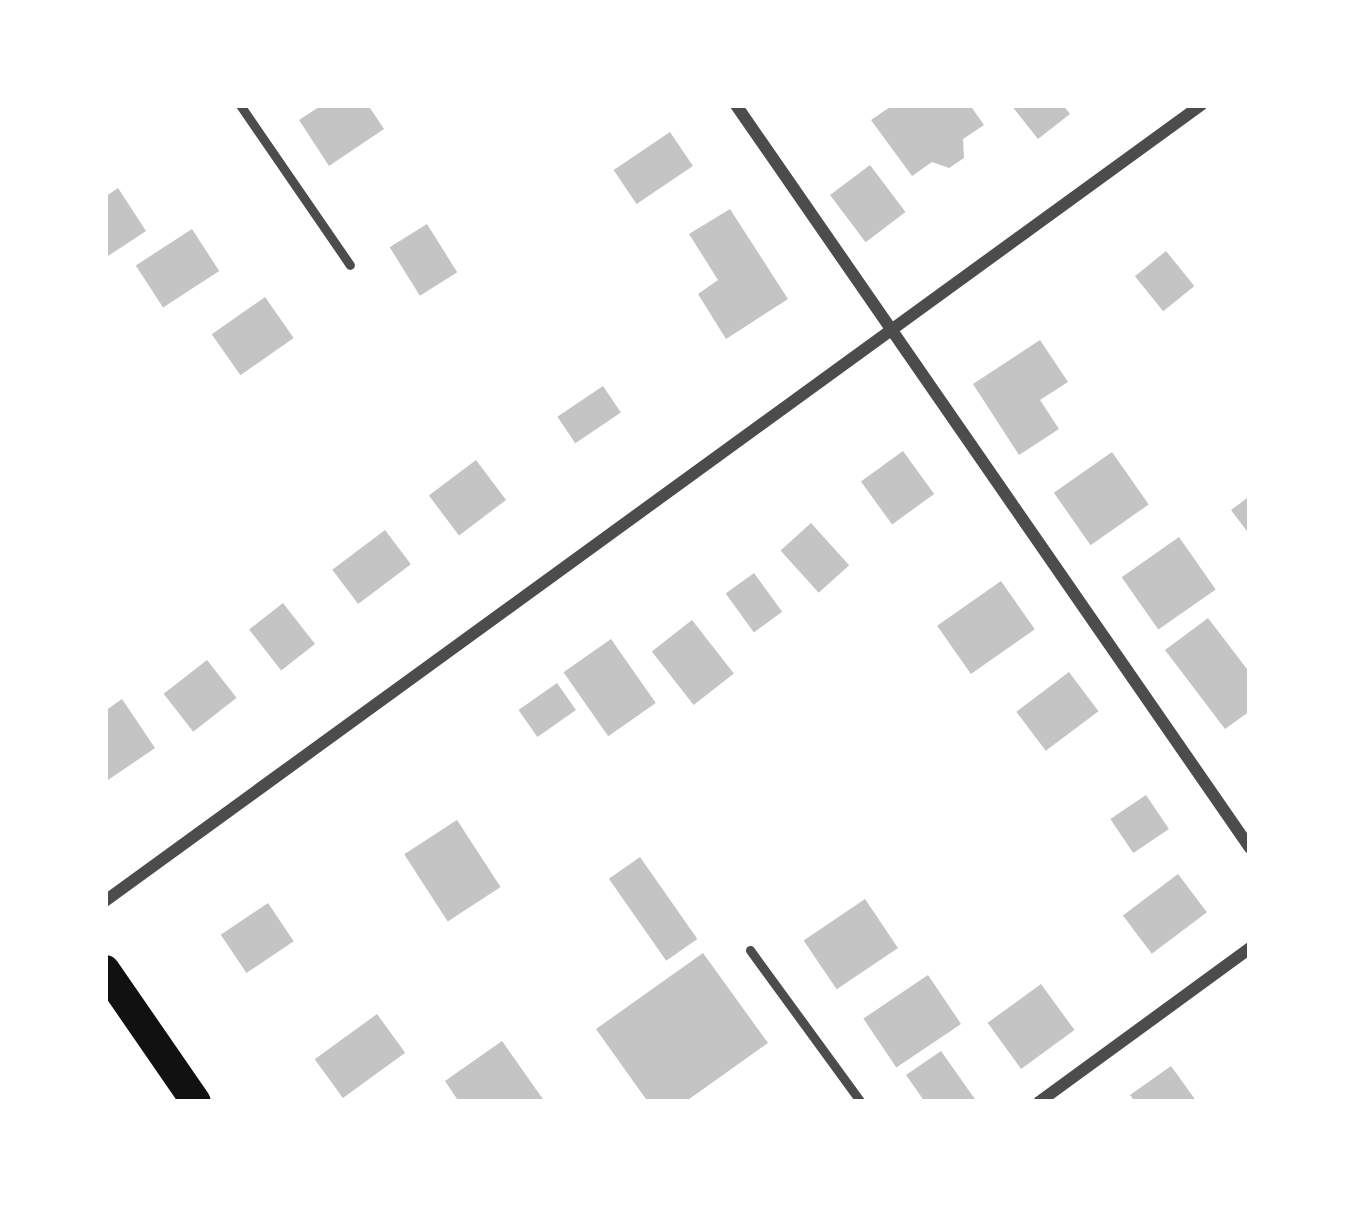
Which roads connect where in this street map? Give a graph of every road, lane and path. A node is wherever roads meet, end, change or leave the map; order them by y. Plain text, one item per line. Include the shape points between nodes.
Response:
1 (241, 105) edge
2 (736, 105) edge
3 (1201, 105) edge
4 (350, 265) dead end
5 (890, 329) junction
6 (1250, 848) edge
7 (105, 901) edge
8 (1250, 948) edge
9 (750, 950) dead end
10 (105, 970) edge
11 (196, 1102) edge
12 (861, 1102) edge
13 (1039, 1102) edge

1 - 4 lane
2 - 5 street
3 - 5 street
5 - 6 street
5 - 7 street
8 - 13 street
9 - 12 lane
10 - 11 main road

